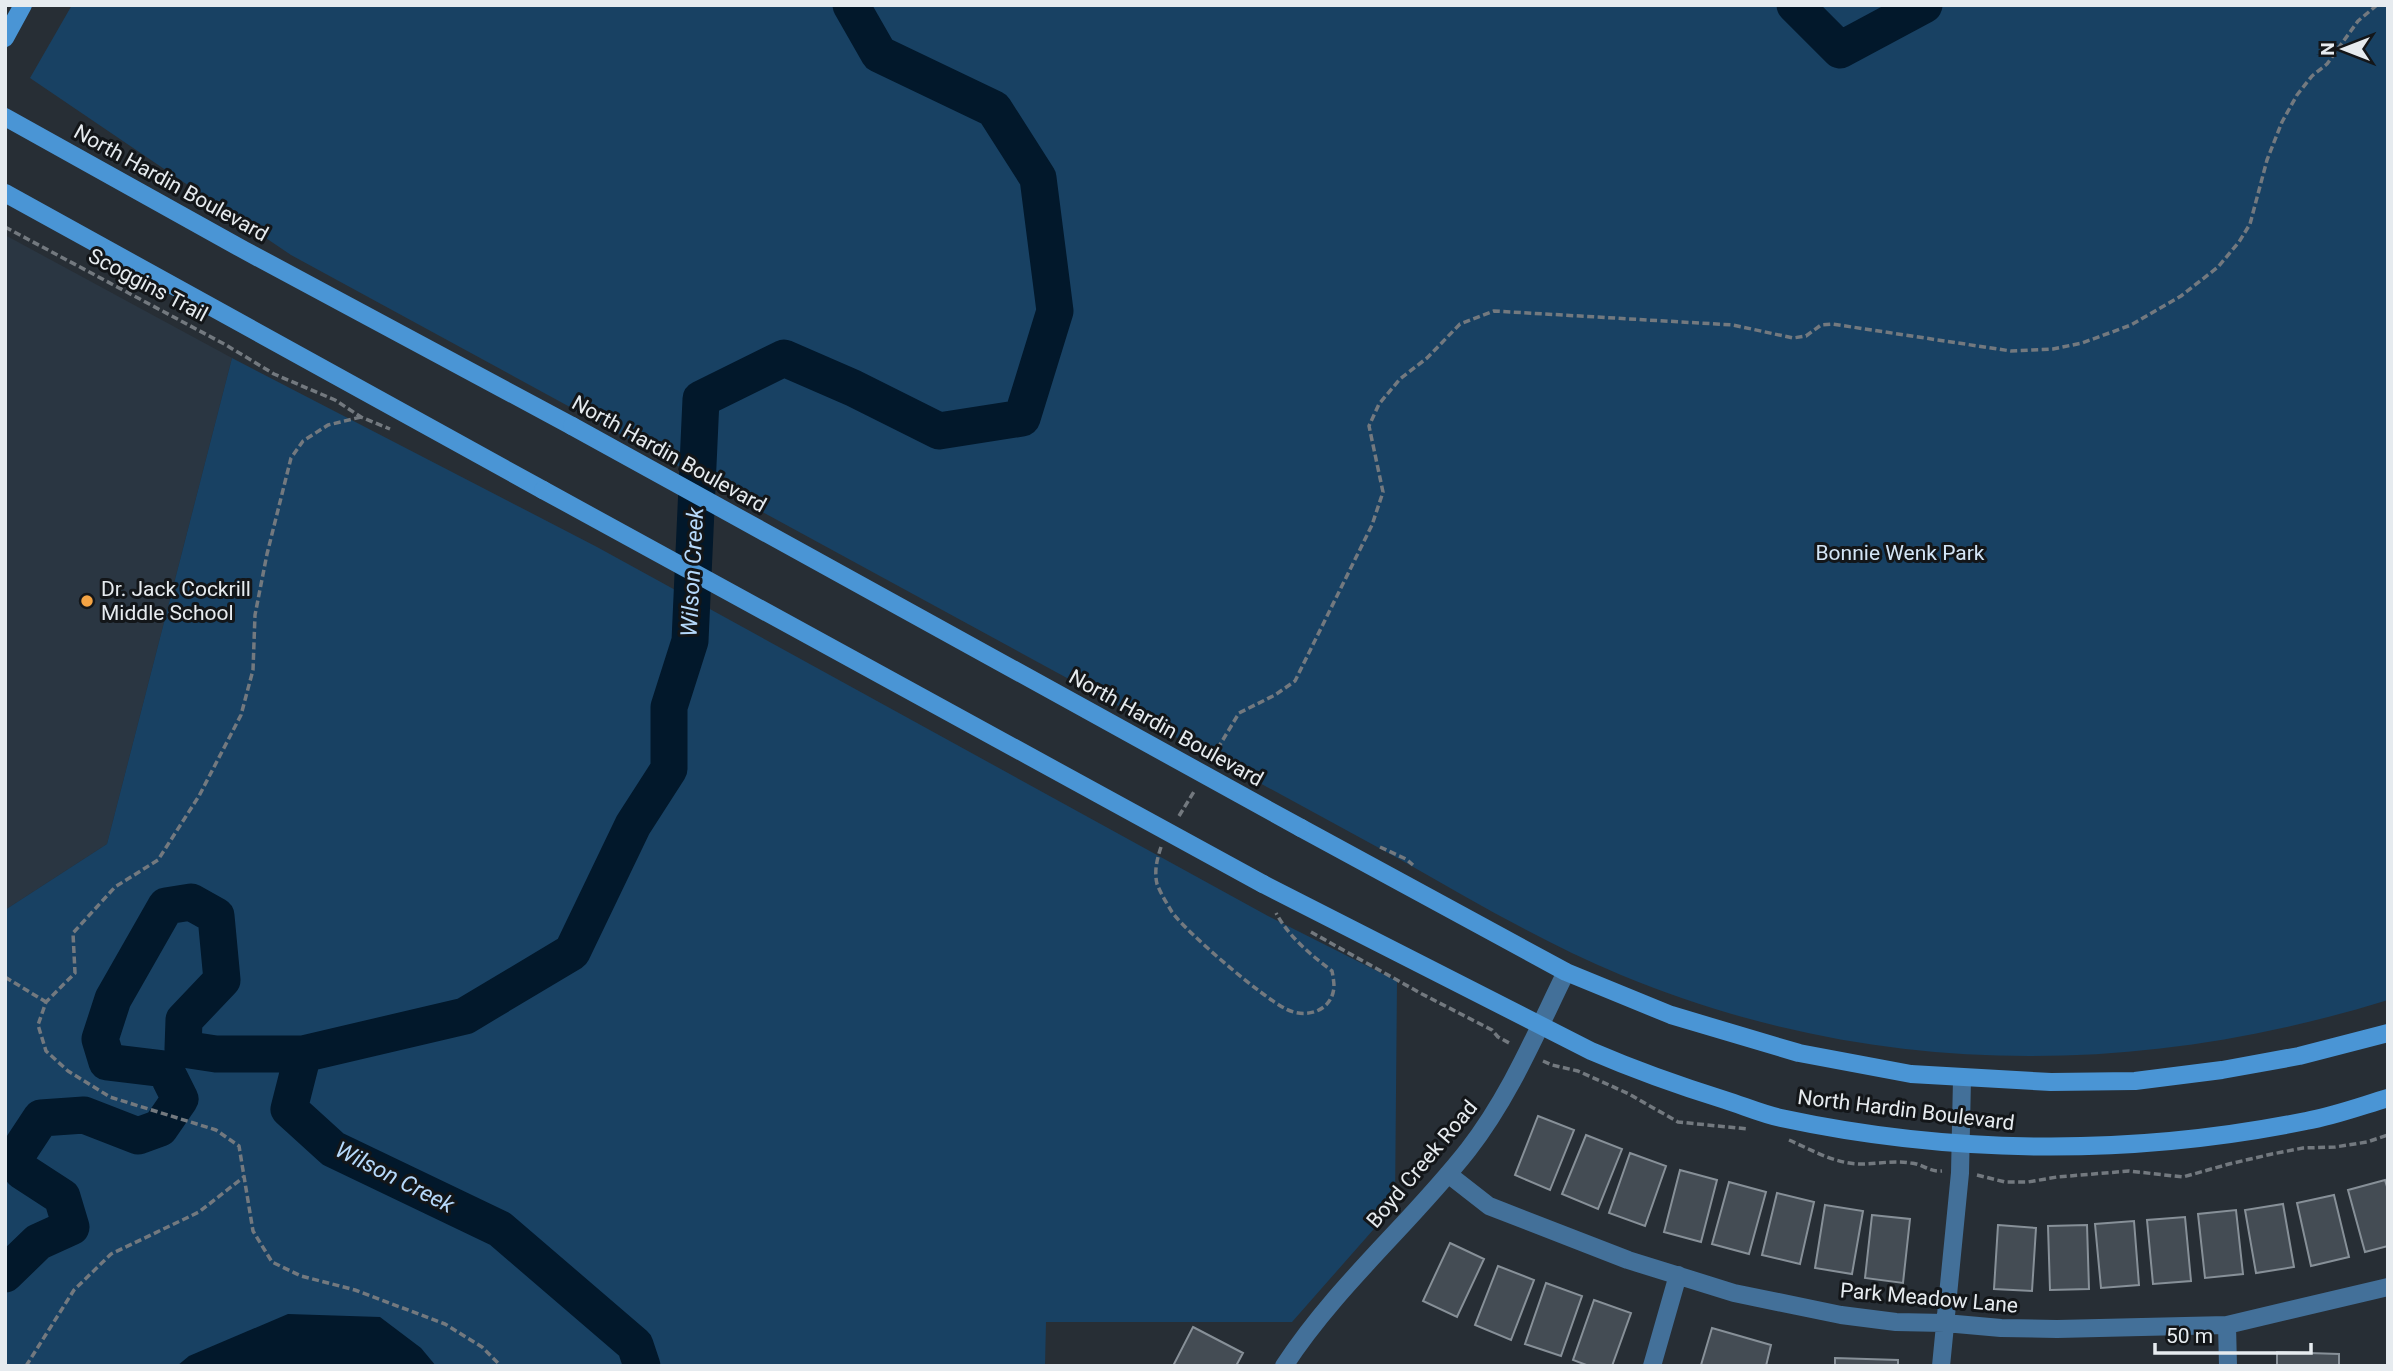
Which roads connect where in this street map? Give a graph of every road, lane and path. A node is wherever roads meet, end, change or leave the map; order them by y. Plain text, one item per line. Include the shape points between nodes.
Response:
1 (23, 5) edge
2 (2376, 5) edge
3 (5, 38) edge
4 (5, 117) edge
5 (5, 193) edge
6 (5, 226) edge
7 (361, 417) junction
8 (400, 434) dead end
9 (1209, 762) dead end
10 (1196, 788) dead end
11 (1173, 824) dead end
12 (1164, 841) dead end
13 (1381, 847) dead end
14 (1414, 866) dead end
15 (1274, 909) dead end
16 (1279, 918) junction
17 (1290, 920) dead end
18 (1303, 928) dead end
19 (1566, 972) junction
20 (5, 977) edge
21 (46, 1002) junction
22 (1539, 1026) junction
23 (2388, 1033) edge
24 (1498, 1037) dead end
25 (1962, 1079) junction
26 (2388, 1098) edge
27 (2388, 1135) edge
28 (1961, 1143) junction
29 (1448, 1174) junction
30 (245, 1176) junction
31 (1992, 1179) dead end
32 (1678, 1275) junction
33 (2388, 1287) edge
34 (1945, 1323) junction
35 (2227, 1325) junction
36 (26, 1366) edge
37 (500, 1366) edge
38 (1284, 1366) edge
39 (1652, 1366) edge
40 (1941, 1366) edge
41 (2228, 1366) edge

1 - 3 main road
2 - 9 path via 2297,94 2267,160 2250,224 2218,267 2181,296 2131,325 2082,343 2011,351 1832,324 1793,338 1733,325 1494,311 1460,324 1379,404 1369,426 1383,492 1372,525 1295,681 1239,713
4 - 19 main road, North Hardin Boulevard, bridge
5 - 22 main road, North Hardin Boulevard, bridge via 1263,884
6 - 7 path, Scoggins Trail
7 - 8 path, Scoggins Trail
7 - 21 path via 328,425 303,441 291,458 264,566 255,615 253,670 241,715 159,860 114,887 73,933 75,973
10 - 11 path
12 - 16 path via 1156,866 1157,884 1173,914 1285,1008 1313,1013 1326,1006 1334,988 1332,971
13 - 14 path
15 - 16 path
16 - 17 path
18 - 24 path
19 - 22 street, Boyd Creek Road
19 - 25 main road, North Hardin Boulevard via 1671,1015 1800,1053
20 - 21 path
21 - 30 path via 38,1025 46,1051 68,1071 110,1097 216,1130 239,1146
22 - 28 main road, North Hardin Boulevard via 1642,1073 1778,1117
22 - 29 street, Boyd Creek Road via 1508,1091
23 - 25 main road, North Hardin Boulevard via 2299,1056 2135,1081
25 - 28 street
26 - 28 main road, North Hardin Boulevard via 2309,1121 2155,1143
27 - 31 path via 2367,1142 2272,1154 2183,1178 2129,1171 2028,1182
28 - 34 street
29 - 32 street, Park Meadow Lane via 1489,1206 1581,1244
29 - 38 street, Boyd Creek Road via 1322,1314
30 - 36 path via 199,1212 111,1254 74,1290
30 - 37 path via 253,1231 272,1262 445,1324 482,1347
32 - 34 street, Park Meadow Lane via 1734,1293 1841,1315
32 - 39 street
33 - 35 street, Park Meadow Lane
34 - 35 street, Park Meadow Lane via 2057,1329
34 - 40 street
35 - 41 street

